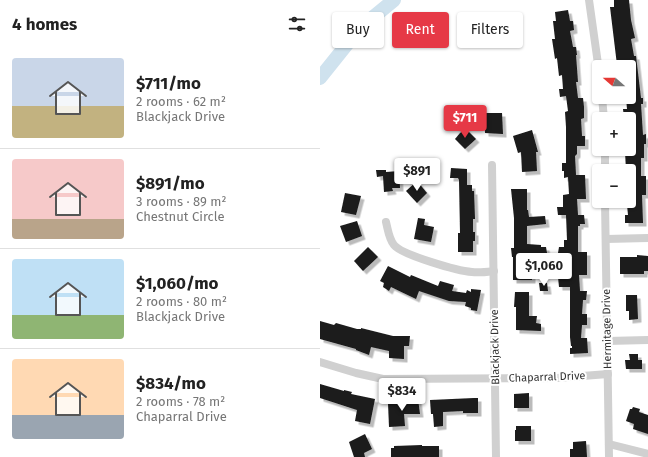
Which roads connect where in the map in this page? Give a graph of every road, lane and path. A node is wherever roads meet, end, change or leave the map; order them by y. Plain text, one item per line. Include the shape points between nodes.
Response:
1 (589, 0) edge
2 (597, 60) edge
3 (492, 165) dead end
4 (605, 208) edge
5 (386, 222) dead end
6 (648, 238) edge
7 (606, 239) junction
8 (494, 271) junction
9 (648, 340) edge
10 (607, 341) junction
11 (320, 362) edge
12 (608, 374) junction
13 (495, 378) junction
14 (609, 444) junction
15 (648, 454) edge
16 (496, 457) edge
17 (609, 457) edge

1 - 2 street
3 - 8 street, Blackjack Drive
4 - 7 street, Hermitage Drive
5 - 8 street via 394,245 406,253 462,270
6 - 7 street
7 - 10 street, Hermitage Drive
8 - 13 street, Blackjack Drive
9 - 10 street
10 - 12 street, Hermitage Drive
11 - 13 street, Chaparral Drive via 383,379
12 - 13 street, Chaparral Drive via 557,378
12 - 14 street, Hermitage Drive
13 - 16 street, Blackjack Drive
14 - 15 street
14 - 17 street, Hermitage Drive

